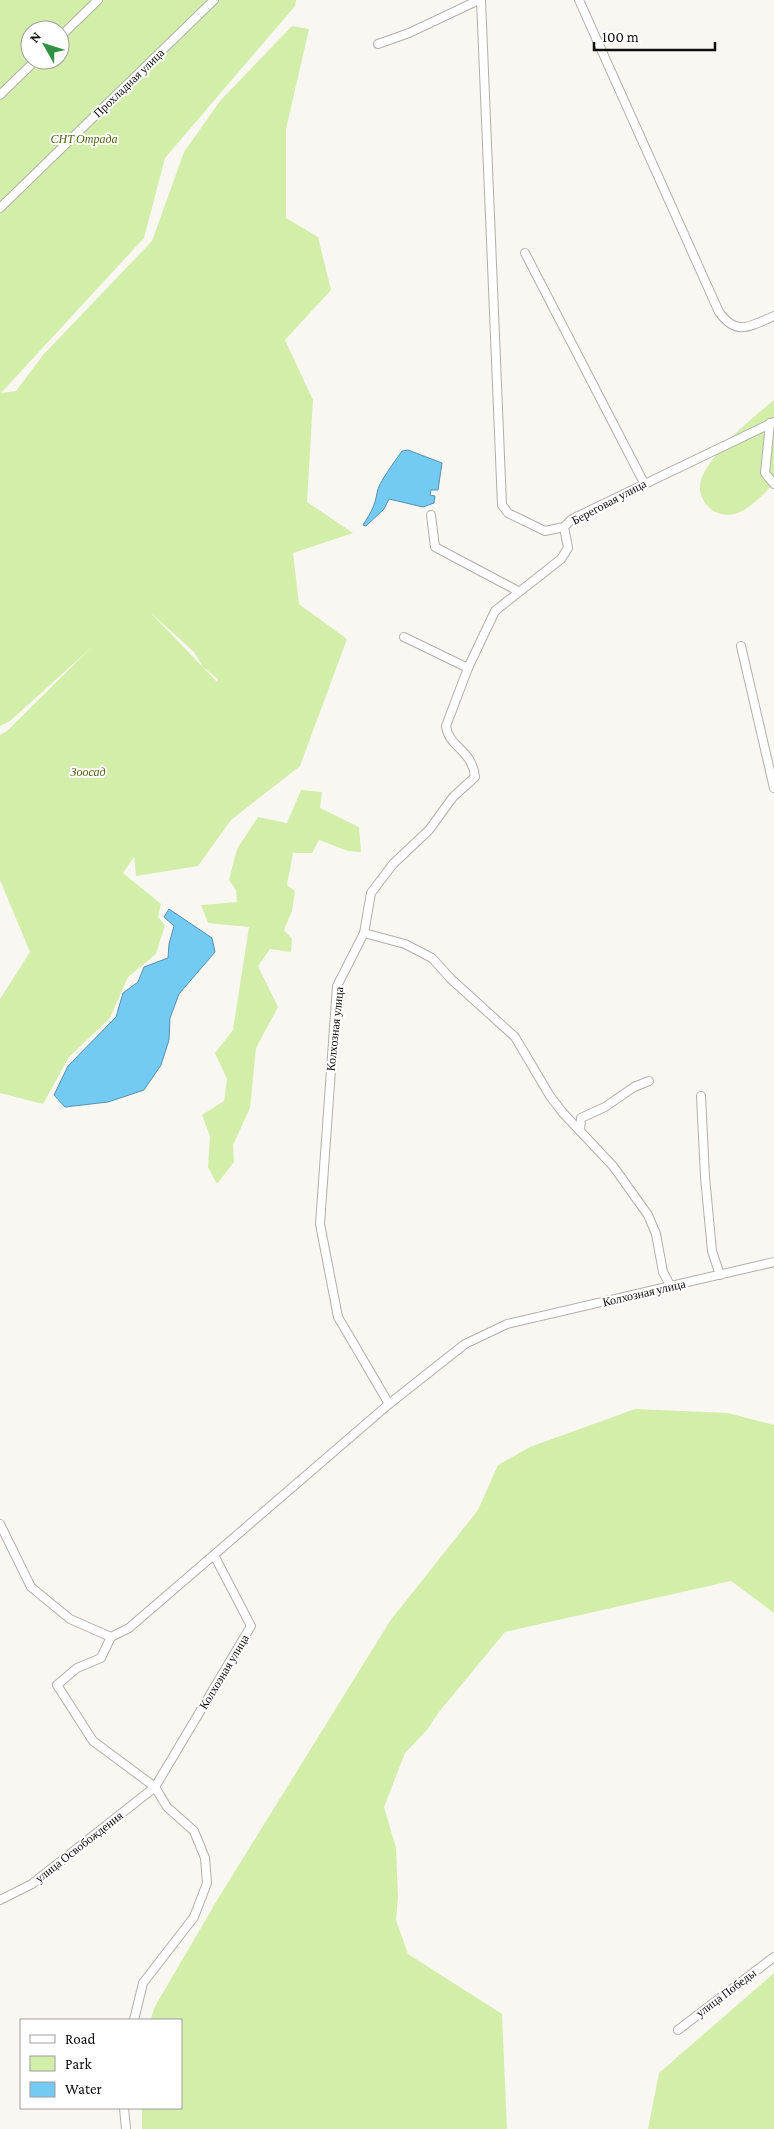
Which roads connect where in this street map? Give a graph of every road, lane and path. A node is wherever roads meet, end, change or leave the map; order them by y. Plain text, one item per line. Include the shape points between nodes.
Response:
1 (98, 0) edge
2 (214, 0) edge
3 (480, 0) edge
4 (579, 0) edge
5 (70, 27) edge
6 (378, 44) dead end
7 (26, 70) edge
8 (0, 95) edge
9 (0, 208) edge
10 (525, 253) dead end
11 (774, 316) edge
12 (772, 422) edge
13 (644, 483) junction
14 (774, 484) edge
15 (431, 515) dead end
16 (564, 527) junction
17 (518, 591) junction
18 (404, 637) dead end
19 (741, 646) dead end
20 (468, 668) junction
21 (774, 788) edge
22 (364, 933) junction
23 (649, 1081) dead end
24 (701, 1096) dead end
25 (580, 1130) junction
26 (774, 1262) edge
27 (720, 1275) junction
28 (671, 1287) junction
29 (389, 1404) junction
30 (0, 1524) edge
31 (214, 1555) junction
32 (110, 1637) junction
33 (154, 1787) junction
34 (0, 1900) edge
35 (774, 1957) edge
36 (134, 2019) edge
37 (678, 2030) dead end
38 (124, 2109) edge
39 (126, 2129) edge

1 - 5 street
2 - 9 street, Прохладная улица
3 - 6 street
3 - 16 street via 502,505 508,513 545,531
4 - 11 street via 719,312 727,323 737,328 749,327
7 - 8 street
10 - 13 street
12 - 13 street, Береговая улица
12 - 14 street via 765,473
13 - 16 street, Береговая улица via 572,519
15 - 17 street via 435,547
16 - 17 street, Береговая улица via 568,548 561,559
17 - 20 street, Береговая улица via 495,611
18 - 20 street
19 - 21 street
20 - 22 street, Колхозная улица via 446,726 451,738 473,763 474,777 453,797 429,830 393,864 371,893
22 - 25 street via 406,944 432,958 451,980 514,1037 550,1096
22 - 29 street, Колхозная улица via 337,986 320,1224 338,1317
23 - 25 street via 581,1118
24 - 27 street via 712,1251
25 - 28 street via 613,1166 648,1215 656,1234 663,1272
26 - 27 street, Колхозная улица
27 - 28 street, Колхозная улица
28 - 29 street, Колхозная улица via 507,1324 465,1344
29 - 31 street, Колхозная улица
30 - 32 street via 31,1587 70,1619
31 - 32 street, Колхозная улица via 129,1628
31 - 33 street, Колхозная улица via 251,1626
32 - 33 street via 101,1658 77,1668 57,1685 93,1741
33 - 34 street, улица Освобождения via 32,1884
33 - 36 street via 168,1807 194,1831 205,1858 206,1883 194,1917 143,1983
35 - 37 street, улица Победы
38 - 39 street

